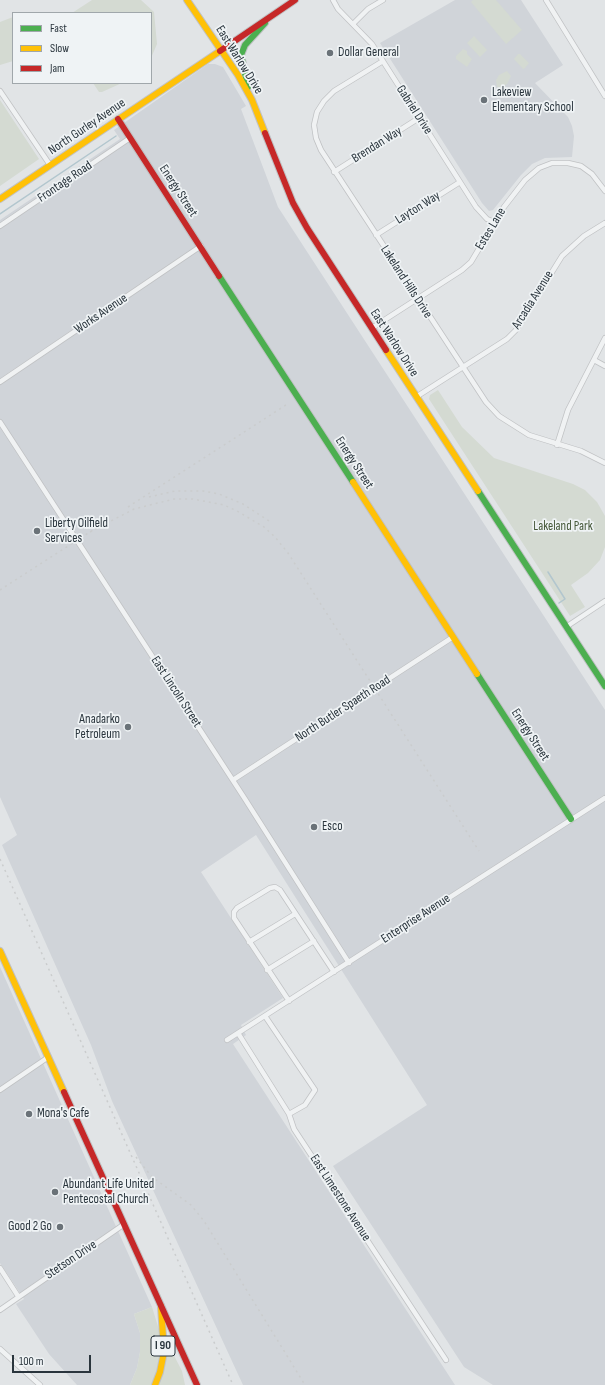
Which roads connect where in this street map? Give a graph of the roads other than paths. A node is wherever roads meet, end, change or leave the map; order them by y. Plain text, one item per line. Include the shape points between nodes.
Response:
1 (187, 0) edge
2 (295, 0) edge
3 (333, 0) edge
4 (382, 0) edge
5 (546, 0) edge
6 (270, 17) junction
7 (353, 24) junction
8 (221, 49) junction
9 (383, 61) junction
10 (0, 91) edge
11 (605, 96) edge
12 (252, 100) junction
13 (419, 118) junction
14 (118, 119) junction
15 (130, 138) junction
16 (50, 165) junction
17 (334, 172) junction
18 (460, 182) junction
19 (605, 191) edge
20 (0, 199) edge
21 (494, 222) junction
22 (605, 223) edge
23 (0, 226) edge
24 (376, 235) junction
25 (201, 246) junction
26 (417, 299) junction
27 (372, 328) junction
28 (605, 338) edge
29 (594, 360) junction
30 (605, 366) edge
31 (462, 368) junction
32 (0, 382) edge
33 (416, 397) junction
34 (0, 422) edge
35 (557, 445) junction
36 (605, 463) edge
37 (605, 601) edge
38 (566, 627) junction
39 (453, 637) junction
40 (605, 686) edge
41 (233, 780) junction
42 (605, 798) edge
43 (571, 819) junction
44 (295, 914) junction
45 (314, 941) junction
46 (249, 942) junction
47 (0, 951) edge
48 (348, 963) junction
49 (267, 970) junction
50 (334, 972) junction
51 (289, 1001) junction
52 (265, 1016) junction
53 (238, 1033) junction
54 (227, 1040) dead end
55 (47, 1058) junction
56 (0, 1090) edge
57 (289, 1114) junction
58 (123, 1225) junction
59 (0, 1268) edge
60 (18, 1296) junction
61 (161, 1306) junction
62 (0, 1310) edge
63 (0, 1349) edge
64 (446, 1360) dead end
65 (40, 1385) edge
66 (155, 1385) edge
67 (196, 1385) edge

1 - 8 main road, East Warlow Drive
2 - 6 main road
3 - 7 street, Gabriel Drive
4 - 7 street
5 - 11 street
6 - 8 main road
6 - 12 main road via 246,45 241,55
7 - 9 street, Gabriel Drive via 372,44
8 - 12 main road, East Warlow Drive
8 - 14 main road, North Gurley Avenue
9 - 13 street, Gabriel Drive
9 - 17 street, Lakeland Hills Drive via 334,91 317,112 314,125 316,138 320,150
10 - 16 street
12 - 27 main road, East Warlow Drive via 293,203
13 - 17 street, Brendan Way
13 - 18 street, Gabriel Drive
14 - 15 main road, Energy Street
14 - 16 main road, North Gurley Avenue
15 - 23 street, Frontage Road
15 - 25 main road, Energy Street
16 - 20 main road, North Gurley Avenue
17 - 24 street, Lakeland Hills Drive
18 - 21 street, Gabriel Drive via 476,207
18 - 24 street, Layton Way
19 - 21 street, Estes Lane via 592,174 581,166 552,163 531,174
21 - 26 street, Estes Lane via 471,262
22 - 31 street, Arcadia Avenue via 578,241 562,256 516,330 507,339
24 - 26 street, Lakeland Hills Drive
25 - 32 street, Works Avenue
25 - 39 main road, Energy Street
26 - 27 street, Estes Lane
26 - 31 street, Lakeland Hills Drive
27 - 33 main road, East Warlow Drive
28 - 29 street
29 - 30 street
29 - 35 street via 568,410
31 - 33 street, Arcadia Avenue
31 - 35 street, Lakeland Hills Drive via 499,416 529,435
33 - 38 main road, East Warlow Drive
34 - 41 street, East Lincoln Street
35 - 36 street, Lakeland Hills Drive via 581,451
37 - 38 street
38 - 40 main road, East Warlow Drive
39 - 41 street, North Butler Spaeth Road
39 - 43 main road, Energy Street
41 - 48 street, East Lincoln Street
42 - 43 street, Enterprise Avenue
43 - 48 street, Enterprise Avenue
44 - 45 street
44 - 46 street
44 - 46 street via 280,890 270,888 234,912 234,918
45 - 49 street
45 - 50 street
46 - 49 street
47 - 55 main road
48 - 50 street, Enterprise Avenue
49 - 51 street
50 - 51 street, Enterprise Avenue
51 - 52 street, Enterprise Avenue
52 - 53 street, Enterprise Avenue
52 - 57 street via 315,1090 305,1105
53 - 54 street, Enterprise Avenue
53 - 57 street, East Limestone Avenue
55 - 56 street
55 - 58 main road
57 - 64 street, East Limestone Avenue via 294,1129
58 - 60 street, Stetson Drive
58 - 61 main road
59 - 60 street
60 - 62 street, Stetson Drive
61 - 66 main road, I 90 via 164,1352
61 - 67 main road
63 - 65 street

